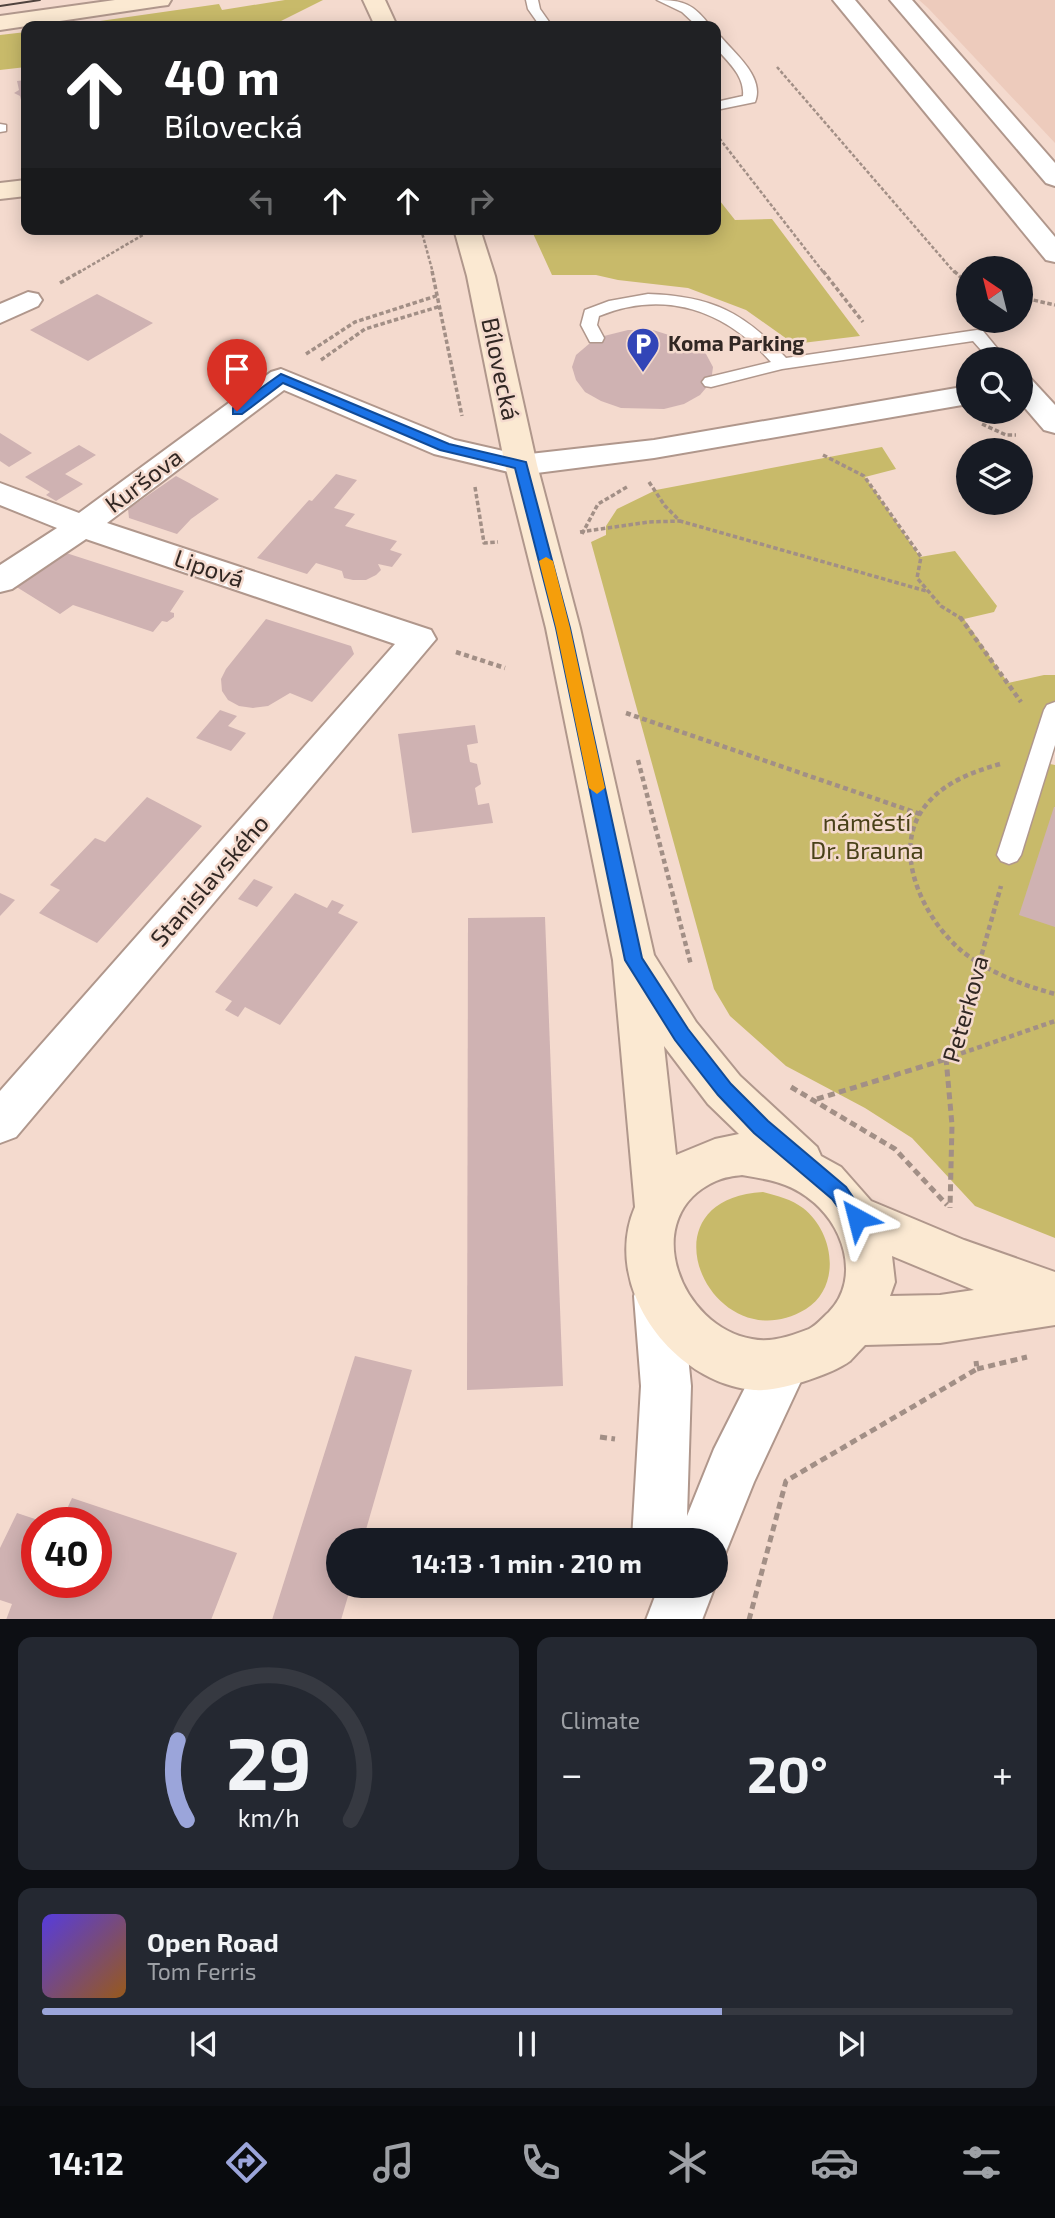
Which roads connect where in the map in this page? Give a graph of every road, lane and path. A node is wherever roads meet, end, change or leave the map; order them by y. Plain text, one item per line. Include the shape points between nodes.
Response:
1 (160, 0) edge
2 (374, 0) edge
3 (532, 0) edge
4 (663, 0) edge
5 (844, 0) edge
6 (901, 0) edge
7 (384, 21) edge
8 (542, 21) edge
9 (700, 21) edge
10 (0, 23) edge
11 (721, 46) edge
12 (777, 66) dead end
13 (721, 105) edge
14 (721, 140) edge
15 (1055, 178) edge
16 (21, 189) edge
17 (0, 191) edge
18 (144, 235) edge
19 (423, 235) edge
20 (469, 235) edge
21 (1055, 254) edge
22 (956, 270) edge
23 (439, 295) junction
24 (28, 300) joint
25 (1033, 300) edge
26 (1055, 305) edge
27 (0, 315) edge
28 (596, 338) dead end
29 (988, 347) edge
30 (884, 349) junction
31 (782, 364) junction
32 (1055, 379) edge
33 (285, 380) junction
34 (711, 382) dead end
35 (1033, 383) edge
36 (956, 397) edge
37 (1033, 399) edge
38 (1055, 424) edge
39 (812, 450) dead end
40 (521, 465) junction
41 (649, 481) dead end
42 (0, 493) edge
43 (680, 521) junction
44 (82, 526) junction
45 (584, 544) dead end
46 (0, 581) edge
47 (926, 592) junction
48 (419, 639) junction
49 (505, 668) dead end
50 (623, 701) dead end
51 (1055, 710) edge
52 (626, 713) junction
53 (629, 726) dead end
54 (1046, 738) junction
55 (636, 752) dead end
56 (1039, 762) junction
57 (920, 814) junction
58 (1009, 855) joint
59 (634, 960) junction
60 (979, 964) junction
61 (694, 976) dead end
62 (1055, 994) edge
63 (1055, 1021) edge
64 (946, 1059) junction
65 (780, 1082) dead end
66 (816, 1100) junction
67 (0, 1123) edge
68 (809, 1170) junction
69 (658, 1205) junction
70 (857, 1218) junction
71 (658, 1296) junction
72 (1055, 1298) edge
73 (856, 1321) junction
74 (1034, 1354) dead end
75 (975, 1357) dead end
76 (784, 1364) junction
77 (977, 1369) junction
78 (660, 1528) edge
79 (709, 1528) edge
80 (655, 1598) edge
81 (682, 1598) edge
82 (654, 1619) edge
83 (674, 1619) edge
84 (749, 1619) edge

1 - 10 street
2 - 7 street
3 - 8 lane
4 - 9 lane via 692,12
5 - 21 street
6 - 15 street
11 - 13 lane via 752,89 750,99
12 - 22 path
14 - 30 path
16 - 17 street
18 - 24 path
19 - 23 path
20 - 40 street, Bílovecká
23 - 33 path via 355,322 288,366
23 - 33 path via 441,306 365,330
24 - 27 street
25 - 26 path
28 - 31 lane via 589,325 591,313 610,303 638,299 685,302 745,326
29 - 30 lane via 977,335
30 - 31 lane
31 - 34 lane
32 - 35 street
33 - 40 street via 445,447
33 - 44 street, Kuršova
36 - 40 street via 654,449
37 - 38 street
39 - 47 path via 864,476 921,557 917,578
40 - 59 street, Bílovecká via 563,628
41 - 43 path
42 - 44 street, Lipová
43 - 45 path via 582,532
43 - 47 path
44 - 46 street, Kuršova
44 - 48 street, Lipová
47 - 54 path via 963,618
48 - 49 path
48 - 67 street, Stanislavského
50 - 52 path
51 - 54 lane
52 - 53 path
52 - 57 path
54 - 56 lane
55 - 61 path
56 - 57 path via 1001,764 967,774 940,791
56 - 58 lane
57 - 60 path via 911,837 916,889 951,941
58 - 60 path, Peterkova
59 - 68 street via 681,1035 724,1090
59 - 69 street
60 - 62 path
60 - 64 path, Peterkova
63 - 64 path
64 - 66 path
64 - 66 path, Peterkova via 952,1125 950,1209 895,1149
65 - 66 path
68 - 69 street via 761,1154 710,1161 682,1177
68 - 70 street via 839,1193
69 - 71 street via 649,1235 649,1264
70 - 72 street
70 - 73 street via 869,1250 870,1285
71 - 76 street via 677,1323 704,1346 738,1362
71 - 78 street via 666,1386
72 - 73 street via 940,1319
73 - 76 street via 840,1340 818,1354
74 - 77 path
75 - 77 path
76 - 79 street
77 - 84 path via 786,1481
80 - 82 street
81 - 83 street

